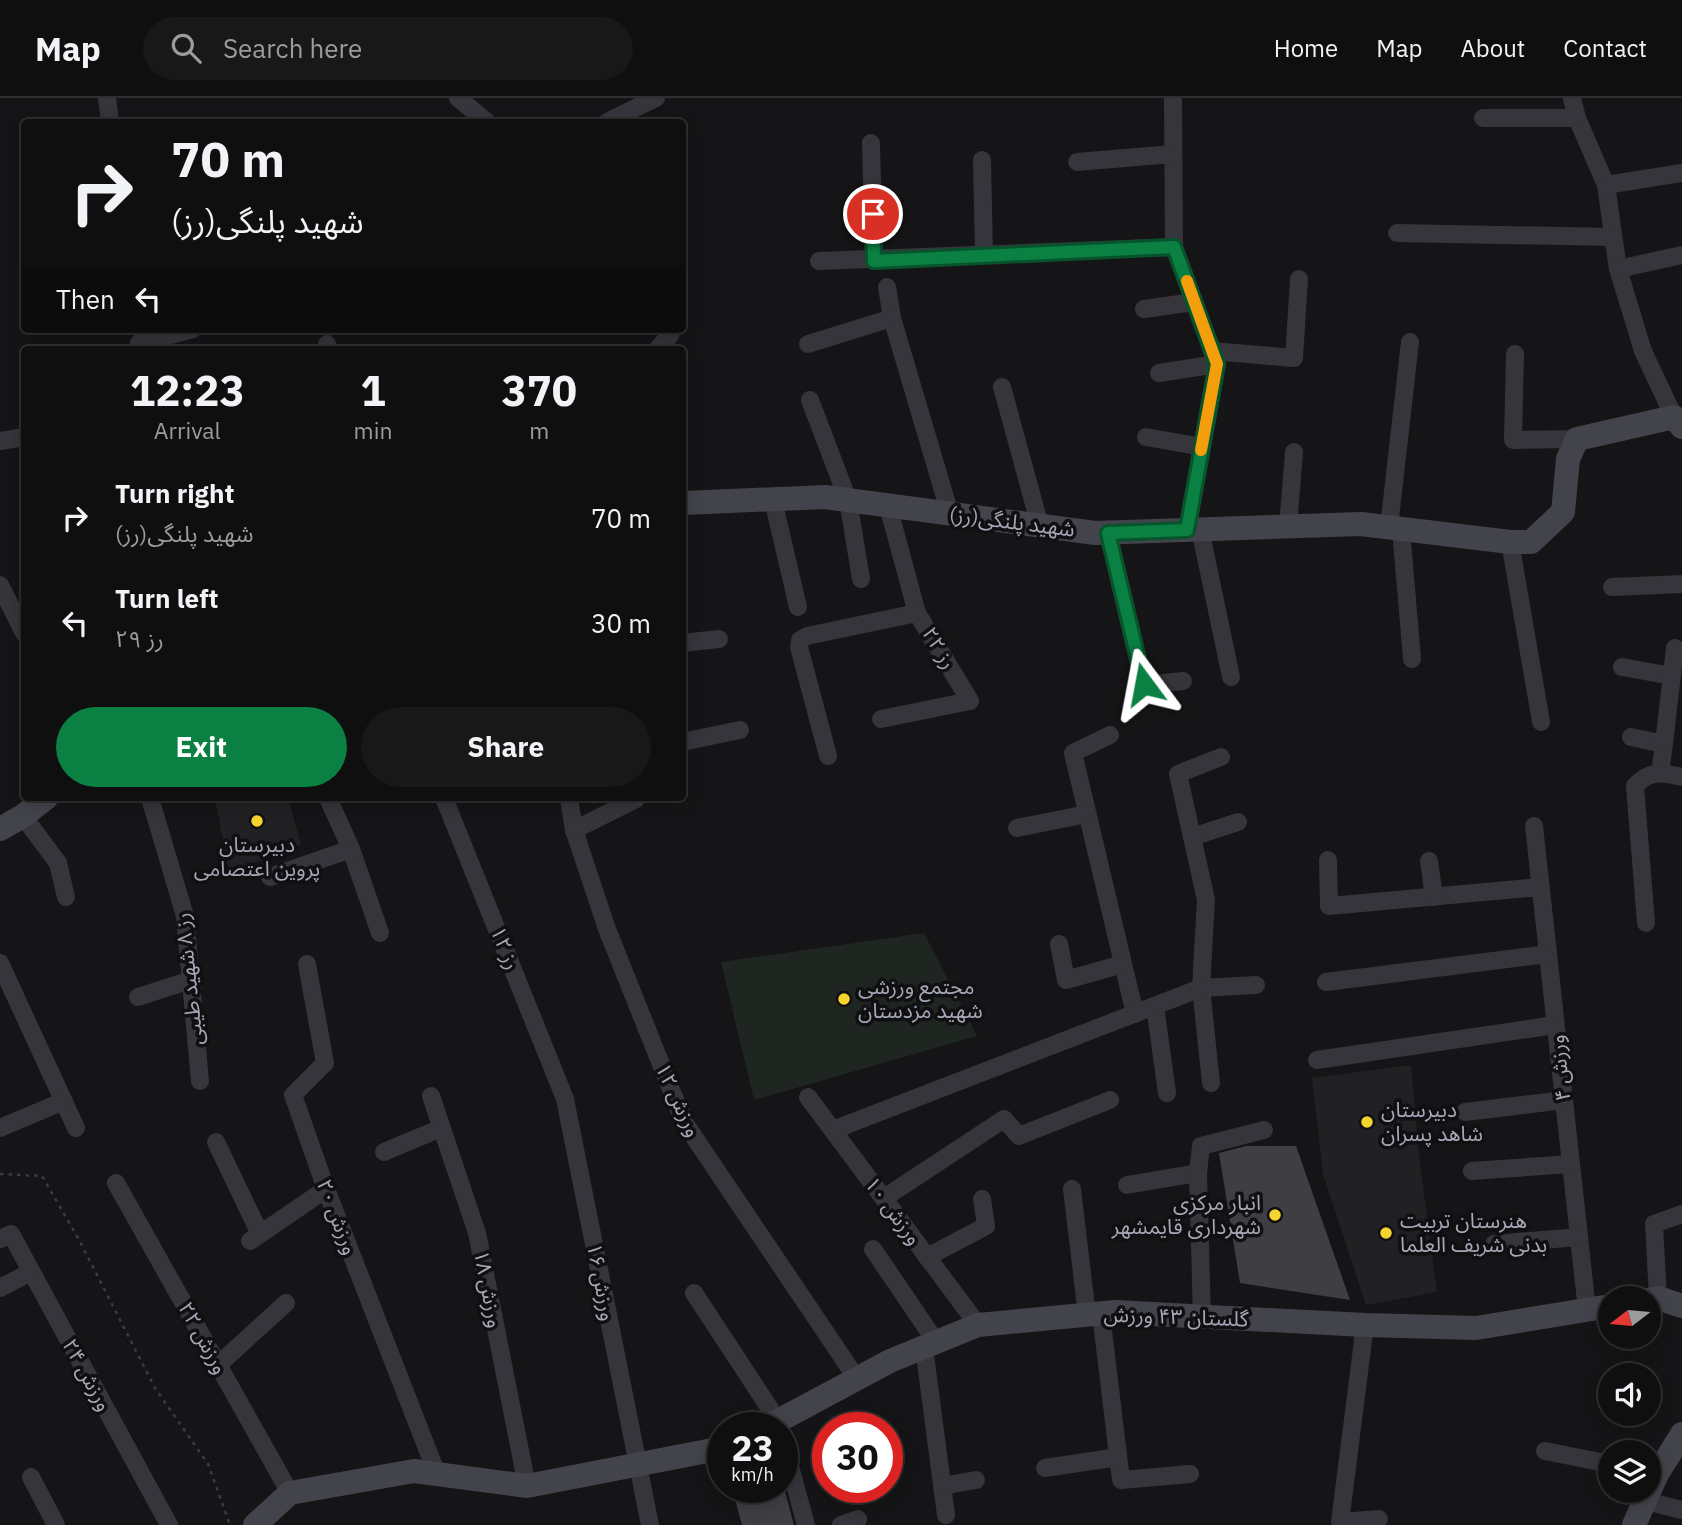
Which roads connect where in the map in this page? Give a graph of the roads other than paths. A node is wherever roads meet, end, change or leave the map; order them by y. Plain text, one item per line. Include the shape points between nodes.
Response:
1 (107, 98) edge
2 (458, 98) edge
3 (656, 98) edge
4 (1172, 98) edge
5 (1572, 98) edge
6 (1483, 118) dead end
7 (1577, 118) junction
8 (110, 119) edge
9 (483, 119) edge
10 (613, 119) edge
11 (871, 144) dead end
12 (1173, 154) junction
13 (982, 160) dead end
14 (1077, 162) dead end
15 (1682, 173) edge
16 (1606, 185) junction
17 (1397, 233) dead end
18 (1613, 237) junction
19 (1174, 247) junction
20 (1682, 255) edge
21 (984, 256) junction
22 (819, 261) dead end
23 (874, 261) junction
24 (1618, 269) junction
25 (1299, 279) dead end
26 (887, 288) dead end
27 (1194, 302) junction
28 (1144, 309) dead end
29 (892, 318) junction
30 (174, 333) edge
31 (139, 341) edge
32 (1410, 342) dead end
33 (808, 344) dead end
34 (1515, 354) dead end
35 (1214, 358) junction
36 (1159, 373) dead end
37 (1002, 387) dead end
38 (810, 400) dead end
39 (1678, 422) edge
40 (1146, 437) dead end
41 (21, 438) edge
42 (1577, 439) junction
43 (0, 441) edge
44 (1202, 447) junction
45 (1294, 452) dead end
46 (773, 500) junction
47 (848, 500) junction
48 (686, 503) edge
49 (888, 506) junction
50 (950, 514) junction
51 (1040, 526) junction
52 (1288, 526) junction
53 (1395, 528) junction
54 (1194, 530) junction
55 (1108, 533) junction
56 (1510, 542) junction
57 (861, 579) dead end
58 (1682, 584) edge
59 (0, 585) edge
60 (1612, 587) dead end
61 (798, 607) dead end
62 (917, 613) junction
63 (21, 627) edge
64 (719, 639) dead end
65 (686, 643) edge
66 (1675, 648) dead end
67 (1412, 659) dead end
68 (1622, 667) dead end
69 (1672, 676) junction
70 (1231, 677) dead end
71 (1183, 681) dead end
72 (881, 719) dead end
73 (1541, 722) dead end
74 (740, 730) dead end
75 (1110, 735) dead end
76 (1631, 737) dead end
77 (686, 741) edge
78 (1664, 744) junction
79 (828, 756) dead end
80 (1221, 757) dead end
81 (1660, 773) junction
82 (1682, 777) edge
83 (42, 801) edge
84 (151, 801) edge
85 (329, 801) edge
86 (445, 801) edge
87 (569, 801) edge
88 (632, 801) edge
89 (1087, 814) junction
90 (23, 816) junction
91 (1238, 822) dead end
92 (1534, 826) dead end
93 (1017, 828) dead end
94 (0, 829) edge
95 (574, 830) junction
96 (1192, 837) junction
97 (351, 849) junction
98 (1328, 860) dead end
99 (1429, 861) dead end
100 (270, 877) dead end
101 (1540, 887) junction
102 (66, 897) dead end
103 (1434, 897) junction
104 (1646, 923) dead end
105 (380, 933) dead end
106 (1059, 944) dead end
107 (1548, 954) junction
108 (0, 963) edge
109 (307, 964) dead end
110 (1123, 964) junction
111 (191, 980) junction
112 (1326, 982) dead end
113 (1255, 985) dead end
114 (1201, 988) junction
115 (138, 997) dead end
116 (1155, 1006) junction
117 (1135, 1014) junction
118 (1555, 1025) junction
119 (1317, 1060) dead end
120 (200, 1081) dead end
121 (1211, 1083) dead end
122 (1167, 1093) dead end
123 (431, 1096) dead end
124 (808, 1097) dead end
125 (565, 1099) joint
126 (1110, 1100) dead end
127 (1564, 1100) junction
128 (64, 1101) junction
129 (1465, 1112) dead end
130 (0, 1128) edge
131 (76, 1128) dead end
132 (441, 1128) junction
133 (832, 1130) junction
134 (1264, 1130) dead end
135 (216, 1142) dead end
136 (384, 1152) dead end
137 (1571, 1164) junction
138 (1472, 1171) dead end
139 (1198, 1173) junction
140 (116, 1184) dead end
141 (1126, 1185) dead end
142 (326, 1189) junction
143 (1072, 1189) dead end
144 (884, 1198) junction
145 (982, 1199) dead end
146 (1682, 1214) edge
147 (1579, 1237) junction
148 (0, 1239) edge
149 (1494, 1244) dead end
150 (873, 1249) dead end
151 (927, 1257) junction
152 (31, 1272) junction
153 (1653, 1286) edge
154 (0, 1288) edge
155 (694, 1293) dead end
156 (1661, 1301) edge
157 (286, 1303) dead end
158 (1682, 1306) edge
159 (1598, 1308) edge
160 (1094, 1314) junction
161 (1202, 1317) junction
162 (978, 1325) junction
163 (1365, 1325) junction
164 (930, 1345) junction
165 (218, 1365) junction
166 (856, 1379) junction
167 (766, 1412) edge
168 (798, 1415) edge
169 (1682, 1434) edge
170 (707, 1451) edge
171 (1545, 1451) dead end
172 (1118, 1457) junction
173 (1598, 1462) edge
174 (1661, 1462) edge
175 (638, 1465) junction
176 (1045, 1468) dead end
177 (437, 1474) junction
178 (1190, 1475) dead end
179 (31, 1477) dead end
180 (976, 1480) dead end
181 (527, 1486) junction
182 (942, 1486) junction
183 (290, 1493) junction
184 (798, 1499) edge
185 (1645, 1503) edge
186 (1654, 1503) edge
187 (1682, 1510) edge
188 (946, 1515) dead end
189 (1379, 1519) dead end
190 (56, 1525) edge
191 (169, 1525) edge
192 (255, 1525) edge
193 (650, 1525) edge
194 (806, 1525) edge
195 (1634, 1525) edge

1 - 8 street
2 - 9 street
3 - 10 street
4 - 12 street
5 - 7 street
6 - 7 street
7 - 16 street
11 - 23 street
12 - 14 street
12 - 19 street
13 - 21 street
15 - 16 street
16 - 18 street
17 - 18 street
18 - 24 street
19 - 21 street
19 - 27 street
20 - 24 street
21 - 23 street
22 - 23 street
24 - 39 street via 1643,351
25 - 35 street via 1294,358
26 - 29 street
27 - 28 street
27 - 35 street
29 - 33 street
29 - 50 street
30 - 31 street
32 - 53 street
34 - 42 street via 1513,440
35 - 36 street
35 - 44 street
37 - 51 street
38 - 47 street
39 - 42 street
40 - 44 street
41 - 43 street
42 - 56 street via 1568,459 1563,512 1531,542
44 - 54 street
45 - 52 street
46 - 47 street, شهید پلنگی(رز)
46 - 48 street, شهید پلنگی(رز)
46 - 61 street
47 - 49 street, شهید پلنگی(رز)
47 - 57 street
49 - 50 street, شهید پلنگی(رز)
49 - 62 street, رز ۲۲
50 - 51 street, شهید پلنگی(رز)
51 - 55 street, شهید پلنگی(رز)
52 - 53 street, شهید پلنگی(رز)
52 - 54 street, شهید پلنگی(رز)
53 - 56 street, شهید پلنگی(رز)
53 - 67 street
54 - 55 street, شهید پلنگی(رز)
54 - 70 street
55 - 71 street via 1144,684
56 - 73 street
58 - 60 street
59 - 63 street
62 - 72 street, رز ۲۲ via 970,701
62 - 79 street via 800,640
64 - 65 street
66 - 69 street
68 - 69 street
69 - 78 street
74 - 77 street
75 - 89 street via 1073,753
76 - 78 street
78 - 81 street
80 - 96 street via 1178,774
81 - 82 street
81 - 104 street via 1644,776 1635,786
83 - 90 street
84 - 111 street, رز ۸ شهید طیبی via 185,916
85 - 97 street
86 - 125 street, رز ۱۲
87 - 95 street, ورزش ۱۲
88 - 95 street
89 - 93 street
89 - 110 street
90 - 94 street
90 - 102 street via 58,863
91 - 96 street
92 - 101 street, ورزش ۴
95 - 166 street, ورزش ۱۲ via 607,929 684,1122
96 - 114 street via 1206,900
97 - 100 street
97 - 105 street
98 - 103 street via 1329,906
99 - 103 street
101 - 103 street
101 - 107 street, ورزش ۴
106 - 110 street via 1066,980
107 - 112 street
107 - 118 street, ورزش ۴
108 - 128 street
109 - 142 street, ورزش ۲۰ via 325,1063 293,1095
110 - 117 street
111 - 115 street
111 - 120 street, رز ۸ شهید طیبی
113 - 114 street
114 - 116 street
114 - 121 street
116 - 117 street
116 - 122 street
117 - 133 street
118 - 119 street
118 - 127 street, ورزش ۴
123 - 132 street, ورزش ۱۸
124 - 133 street, ورزش ۱۰
125 - 175 street, ورزش ۱۶
126 - 144 street via 1019,1136 1004,1119
127 - 129 street
127 - 137 street, ورزش ۴
128 - 130 street
128 - 131 street
132 - 136 street
132 - 181 street, ورزش ۱۸ via 477,1233
133 - 144 street, ورزش ۱۰
134 - 139 street via 1201,1146
135 - 142 street via 255,1238
137 - 138 street
137 - 147 street, ورزش ۴
139 - 141 street
139 - 161 street
140 - 165 street, ورزش ۲۲
142 - 177 street, ورزش ۲۰
143 - 160 street
144 - 151 street, ورزش ۱۰
145 - 151 street via 986,1226
146 - 153 street via 1654,1224
147 - 149 street
147 - 159 street, ورزش ۴
148 - 152 street, ورزش ۲۴ via 11,1234
150 - 164 street
151 - 162 street, ورزش ۱۰
152 - 154 street
152 - 191 street, ورزش ۲۴
155 - 167 street
156 - 158 street
157 - 165 street
159 - 163 street, گلستان ۴۳ ورزش via 1476,1328
160 - 161 street, گلستان ۴۳ ورزش
160 - 162 street, گلستان ۴۳ ورزش
160 - 172 street
161 - 163 street, گلستان ۴۳ ورزش
162 - 164 street, گلستان ۴۳ ورزش
163 - 189 street via 1339,1522
164 - 166 street, گلستان ۴۳ ورزش
164 - 182 street
165 - 183 street, ورزش ۲۲
166 - 168 street, گلستان ۴۳ ورزش
169 - 174 street
170 - 175 street
171 - 173 street
172 - 176 street
172 - 178 street via 1121,1480
175 - 181 street
175 - 193 street, ورزش ۱۶
177 - 181 street
177 - 183 street via 414,1471
179 - 190 street
180 - 182 street
182 - 188 street
183 - 192 street
184 - 194 street
185 - 195 street
186 - 187 street

